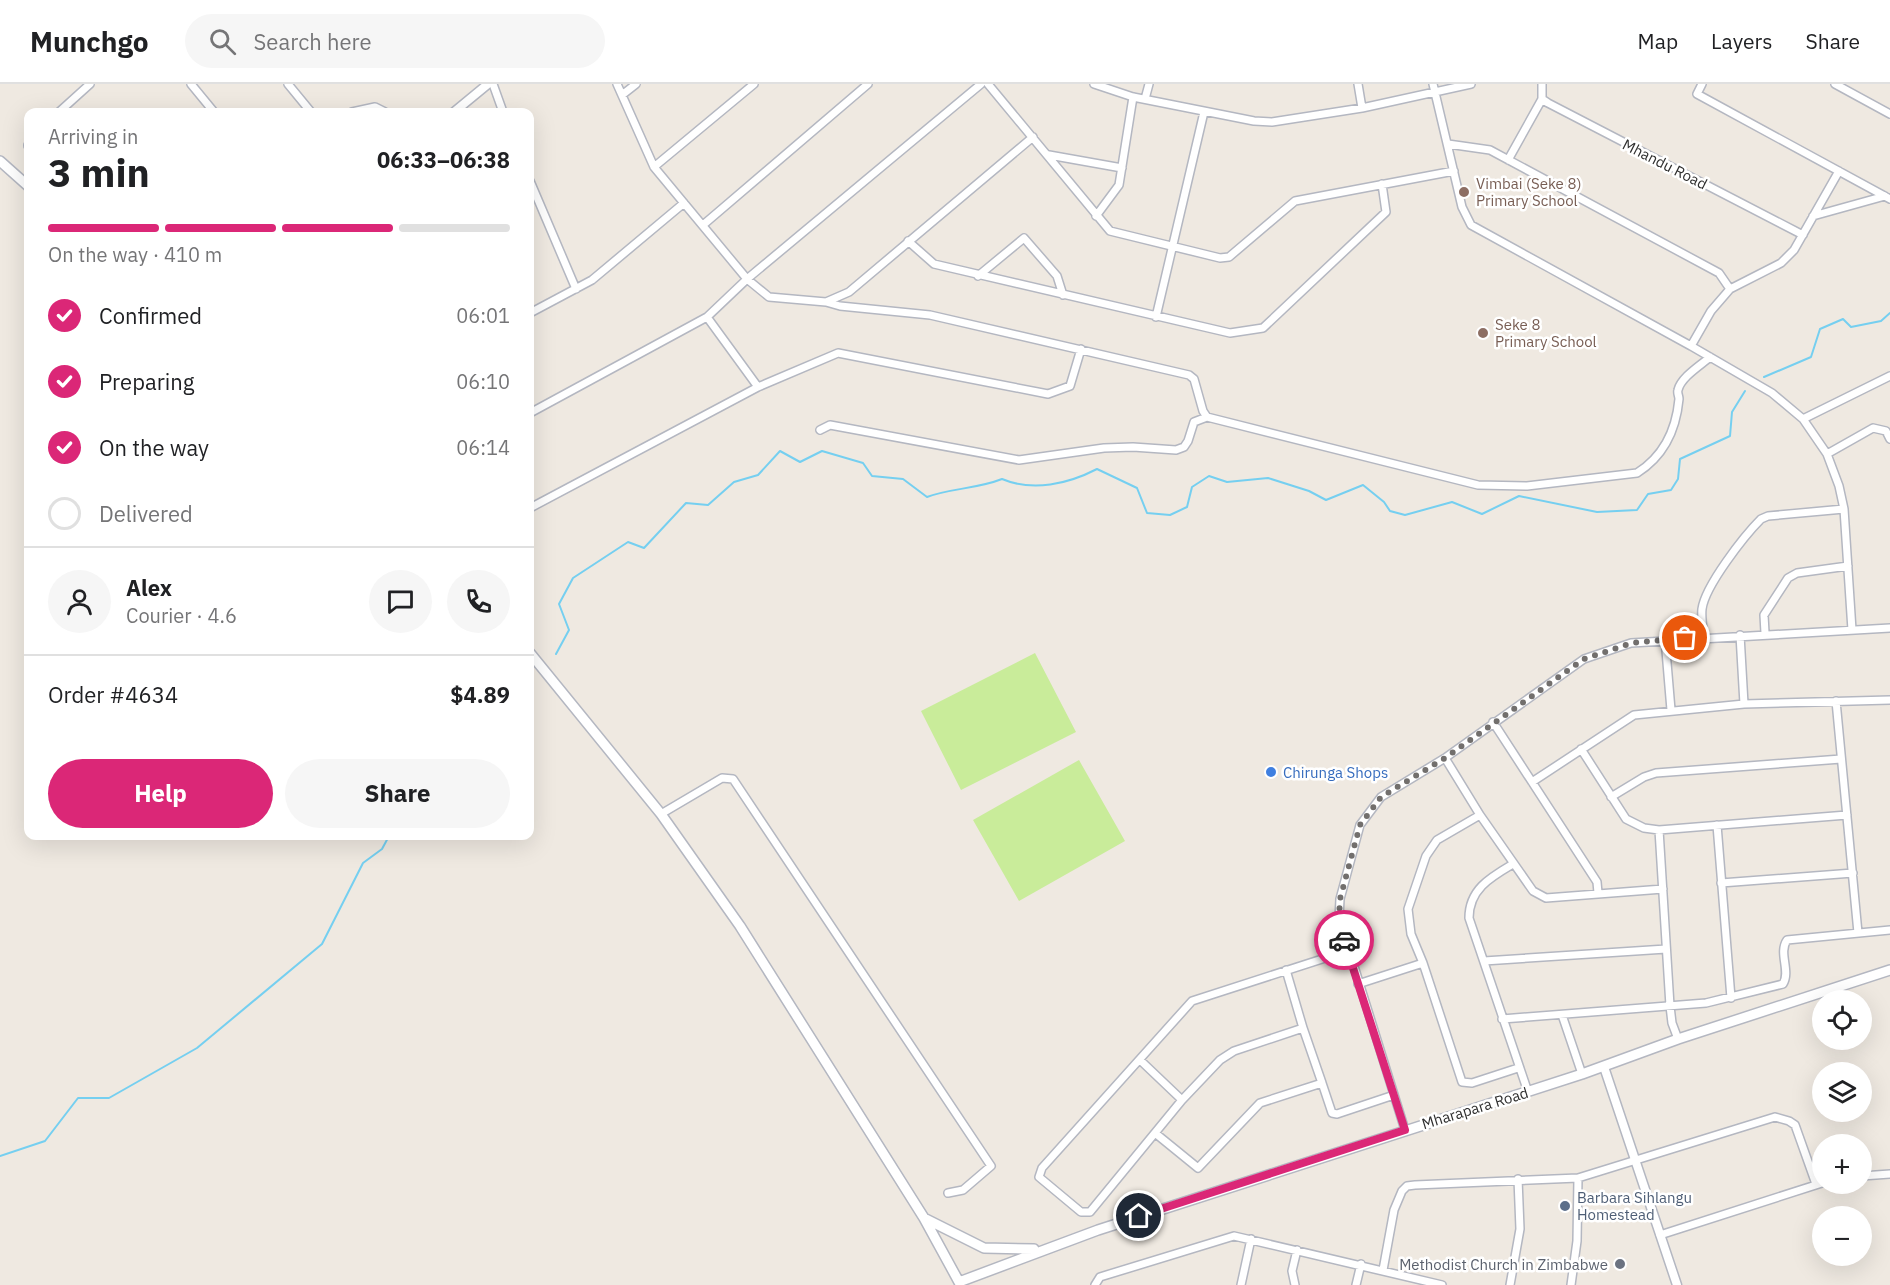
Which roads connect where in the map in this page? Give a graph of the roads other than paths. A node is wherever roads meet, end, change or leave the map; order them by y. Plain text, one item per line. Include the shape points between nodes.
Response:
1 (90, 84) edge
2 (191, 84) edge
3 (288, 84) edge
4 (488, 84) edge
5 (493, 84) edge
6 (617, 84) edge
7 (636, 84) edge
8 (754, 84) edge
9 (868, 84) edge
10 (981, 84) edge
11 (988, 84) edge
12 (1094, 84) edge
13 (1149, 84) edge
14 (1358, 84) edge
15 (1433, 84) edge
16 (1471, 84) edge
17 (1542, 84) edge
18 (1702, 84) edge
19 (1835, 84) edge
20 (1435, 94) junction
21 (622, 96) junction
22 (1133, 98) junction
23 (1145, 99) junction
24 (1542, 99) junction
25 (63, 108) edge
26 (211, 108) edge
27 (308, 108) edge
28 (459, 108) edge
29 (502, 108) edge
30 (1362, 108) junction
31 (1204, 112) junction
32 (1890, 114) edge
33 (1033, 137) junction
34 (1448, 144) junction
35 (1048, 155) junction
36 (1508, 160) junction
37 (0, 161) edge
38 (654, 167) junction
39 (1122, 168) junction
40 (1454, 171) junction
41 (1839, 171) junction
42 (24, 182) edge
43 (1382, 183) junction
44 (534, 191) edge
45 (1887, 197) edge
46 (684, 203) junction
47 (1096, 216) junction
48 (1813, 216) junction
49 (703, 225) junction
50 (1803, 235) junction
51 (908, 241) junction
52 (1174, 247) junction
53 (978, 276) junction
54 (747, 279) junction
55 (576, 289) junction
56 (1730, 289) junction
57 (1063, 295) junction
58 (826, 302) junction
59 (534, 311) edge
60 (707, 317) junction
61 (1156, 317) junction
62 (1691, 346) junction
63 (1081, 349) junction
64 (1710, 357) junction
65 (1890, 376) edge
66 (758, 387) junction
67 (534, 411) edge
68 (1207, 417) junction
69 (1803, 419) junction
70 (820, 430) dead end
71 (1890, 439) edge
72 (1827, 454) junction
73 (534, 506) edge
74 (1844, 509) junction
75 (1848, 566) junction
76 (1890, 628) edge
77 (1852, 630) junction
78 (1765, 633) junction
79 (1740, 635) junction
80 (1704, 637) junction
81 (1665, 639) junction
82 (534, 658) edge
83 (1890, 700) edge
84 (1836, 701) junction
85 (1744, 704) junction
86 (1671, 710) junction
87 (1493, 722) junction
88 (1581, 749) junction
89 (1445, 758) junction
90 (1841, 759) junction
91 (1532, 782) junction
92 (1611, 797) junction
93 (661, 814) junction
94 (1480, 815) junction
95 (1847, 815) junction
96 (1717, 825) junction
97 (1659, 830) junction
98 (1513, 864) junction
99 (1852, 873) junction
100 (1721, 883) junction
101 (1663, 889) junction
102 (1598, 893) junction
103 (1890, 930) edge
104 (1858, 933) junction
105 (1666, 949) junction
106 (1347, 951) junction
107 (1484, 961) junction
108 (1423, 963) junction
109 (1286, 970) junction
110 (1890, 970) edge
111 (1358, 984) junction
112 (1731, 998) junction
113 (1670, 1006) junction
114 (1562, 1015) junction
115 (1503, 1020) junction
116 (1303, 1028) junction
117 (1678, 1039) junction
118 (1140, 1060) junction
119 (1604, 1067) junction
120 (1518, 1068) junction
121 (1582, 1074) junction
122 (1322, 1083) junction
123 (1528, 1092) junction
124 (1394, 1095) junction
125 (1182, 1100) junction
126 (1405, 1130) junction
127 (1155, 1133) junction
128 (1636, 1161) junction
129 (1812, 1166) edge
130 (1890, 1174) edge
131 (1872, 1175) edge
132 (1578, 1178) junction
133 (1518, 1179) junction
134 (1812, 1185) edge
135 (948, 1193) dead end
136 (924, 1218) junction
137 (1660, 1235) junction
138 (1251, 1239) junction
139 (1048, 1246) junction
140 (1297, 1250) junction
141 (1361, 1264) junction
142 (1383, 1270) junction
143 (1417, 1282) edge
144 (956, 1283) edge
145 (1095, 1285) edge
146 (1240, 1285) edge
147 (1294, 1285) edge
148 (1356, 1285) edge
149 (1442, 1285) edge
150 (1510, 1285) edge
151 (1571, 1285) edge
152 (1677, 1285) edge

1 - 25 street
2 - 26 street
3 - 27 street
4 - 28 street
5 - 29 street
6 - 21 street
7 - 21 street
8 - 38 street
9 - 49 street
10 - 54 street
11 - 33 street
12 - 22 street
13 - 23 street
14 - 30 street
15 - 20 street
16 - 20 street
17 - 24 street
18 - 41 street via 1697,94
19 - 32 street
20 - 30 street
20 - 34 street
21 - 38 street
22 - 23 street
22 - 39 street
23 - 31 street
24 - 36 street
24 - 50 street, Mhandu Road
30 - 31 street via 1272,122
31 - 52 street
33 - 35 street
33 - 51 street
34 - 36 street via 1478,146
34 - 40 street
35 - 39 street
35 - 47 street
36 - 56 street via 1719,273
37 - 42 main road
38 - 46 street
39 - 47 street via 1119,185
40 - 43 street
40 - 62 street via 1462,207 1471,225
41 - 45 street
41 - 48 street
43 - 52 street via 1294,201 1228,257
43 - 61 street via 1386,212 1263,328 1230,333
44 - 55 street
45 - 48 street
46 - 49 street
46 - 55 street
47 - 52 street via 1119,235
48 - 50 street
49 - 54 street
50 - 56 street via 1781,263
51 - 53 street via 934,264
51 - 58 street via 849,292
52 - 61 street
53 - 57 street
53 - 57 street via 1024,238 1057,276
54 - 58 street via 769,297
54 - 60 street
55 - 59 street
56 - 62 street via 1711,311
57 - 61 street
58 - 63 street via 930,315
60 - 66 street
60 - 67 street
62 - 64 street
63 - 66 street via 1070,386 1048,394 838,353
63 - 68 street via 1189,375 1194,379
64 - 68 street via 1682,382 1666,446 1637,473 1516,486 1478,485
64 - 69 street via 1772,393
65 - 69 street
66 - 73 street
68 - 70 street via 1194,422 1188,441 1176,450 1104,448 1019,460 830,425
69 - 72 street
71 - 72 street via 1886,431 1874,428
72 - 74 street
74 - 75 street
74 - 80 street via 1761,519 1708,593 1702,610
75 - 77 street
75 - 78 street via 1797,573 1788,578 1764,615
76 - 77 street
77 - 78 street
78 - 79 street
79 - 80 street
79 - 85 street
80 - 81 street
81 - 86 street
81 - 87 street via 1632,643 1584,659
82 - 93 main road
83 - 84 street
84 - 85 street
84 - 90 street
85 - 86 street
86 - 88 street via 1634,715
87 - 89 street
87 - 91 street
88 - 91 street
88 - 92 street
89 - 94 street
89 - 106 street via 1381,797 1360,825 1340,899 1339,918
90 - 92 street via 1656,773
90 - 95 street
91 - 102 street via 1597,882
92 - 97 street via 1626,819
93 - 135 street via 722,778 733,779 990,1166 963,1190
93 - 136 main road via 740,926
94 - 98 street
94 - 108 street via 1437,840 1426,856 1408,909 1411,934
95 - 96 street
95 - 99 street
96 - 97 street
96 - 100 street
97 - 101 street
98 - 102 street via 1539,896
98 - 107 street via 1483,883 1471,903 1469,918
99 - 100 street
99 - 104 street
100 - 112 street
101 - 102 street
101 - 105 street
103 - 104 street
104 - 112 street via 1787,940 1783,948 1783,984
105 - 107 street
105 - 113 street
106 - 109 street
106 - 111 street
107 - 115 street
108 - 111 street
108 - 120 street via 1458,1078 1472,1083
109 - 116 street
109 - 118 street via 1192,1001
110 - 117 main road, Mharapara Road
111 - 124 street
112 - 113 street
113 - 114 street
113 - 117 street
114 - 115 street
114 - 121 street
115 - 120 street
116 - 122 street
116 - 125 street via 1228,1054
117 - 119 main road, Mharapara Road
118 - 125 street
118 - 127 street via 1042,1168 1039,1177 1081,1212 1090,1212
119 - 121 main road, Mharapara Road
119 - 128 street
120 - 123 street
121 - 123 main road, Mharapara Road
122 - 124 street via 1332,1113 1337,1114
122 - 127 street via 1260,1103 1198,1168
123 - 126 main road, Mharapara Road
124 - 126 street
125 - 127 street
126 - 139 main road, Mharapara Road
128 - 129 street via 1775,1117 1795,1125
128 - 132 street
128 - 137 street
130 - 131 street
132 - 133 street
132 - 151 street via 1577,1241
133 - 142 street via 1407,1186 1394,1210
133 - 150 street via 1520,1229
134 - 137 street
136 - 139 main road via 984,1248 1016,1251
136 - 144 main road
137 - 152 street
138 - 140 street
138 - 145 street via 1227,1237 1100,1277
138 - 146 street
139 - 144 main road, Mharapara Road
140 - 141 street
140 - 147 street via 1292,1271
141 - 142 street
141 - 148 street
142 - 143 street
143 - 149 street

